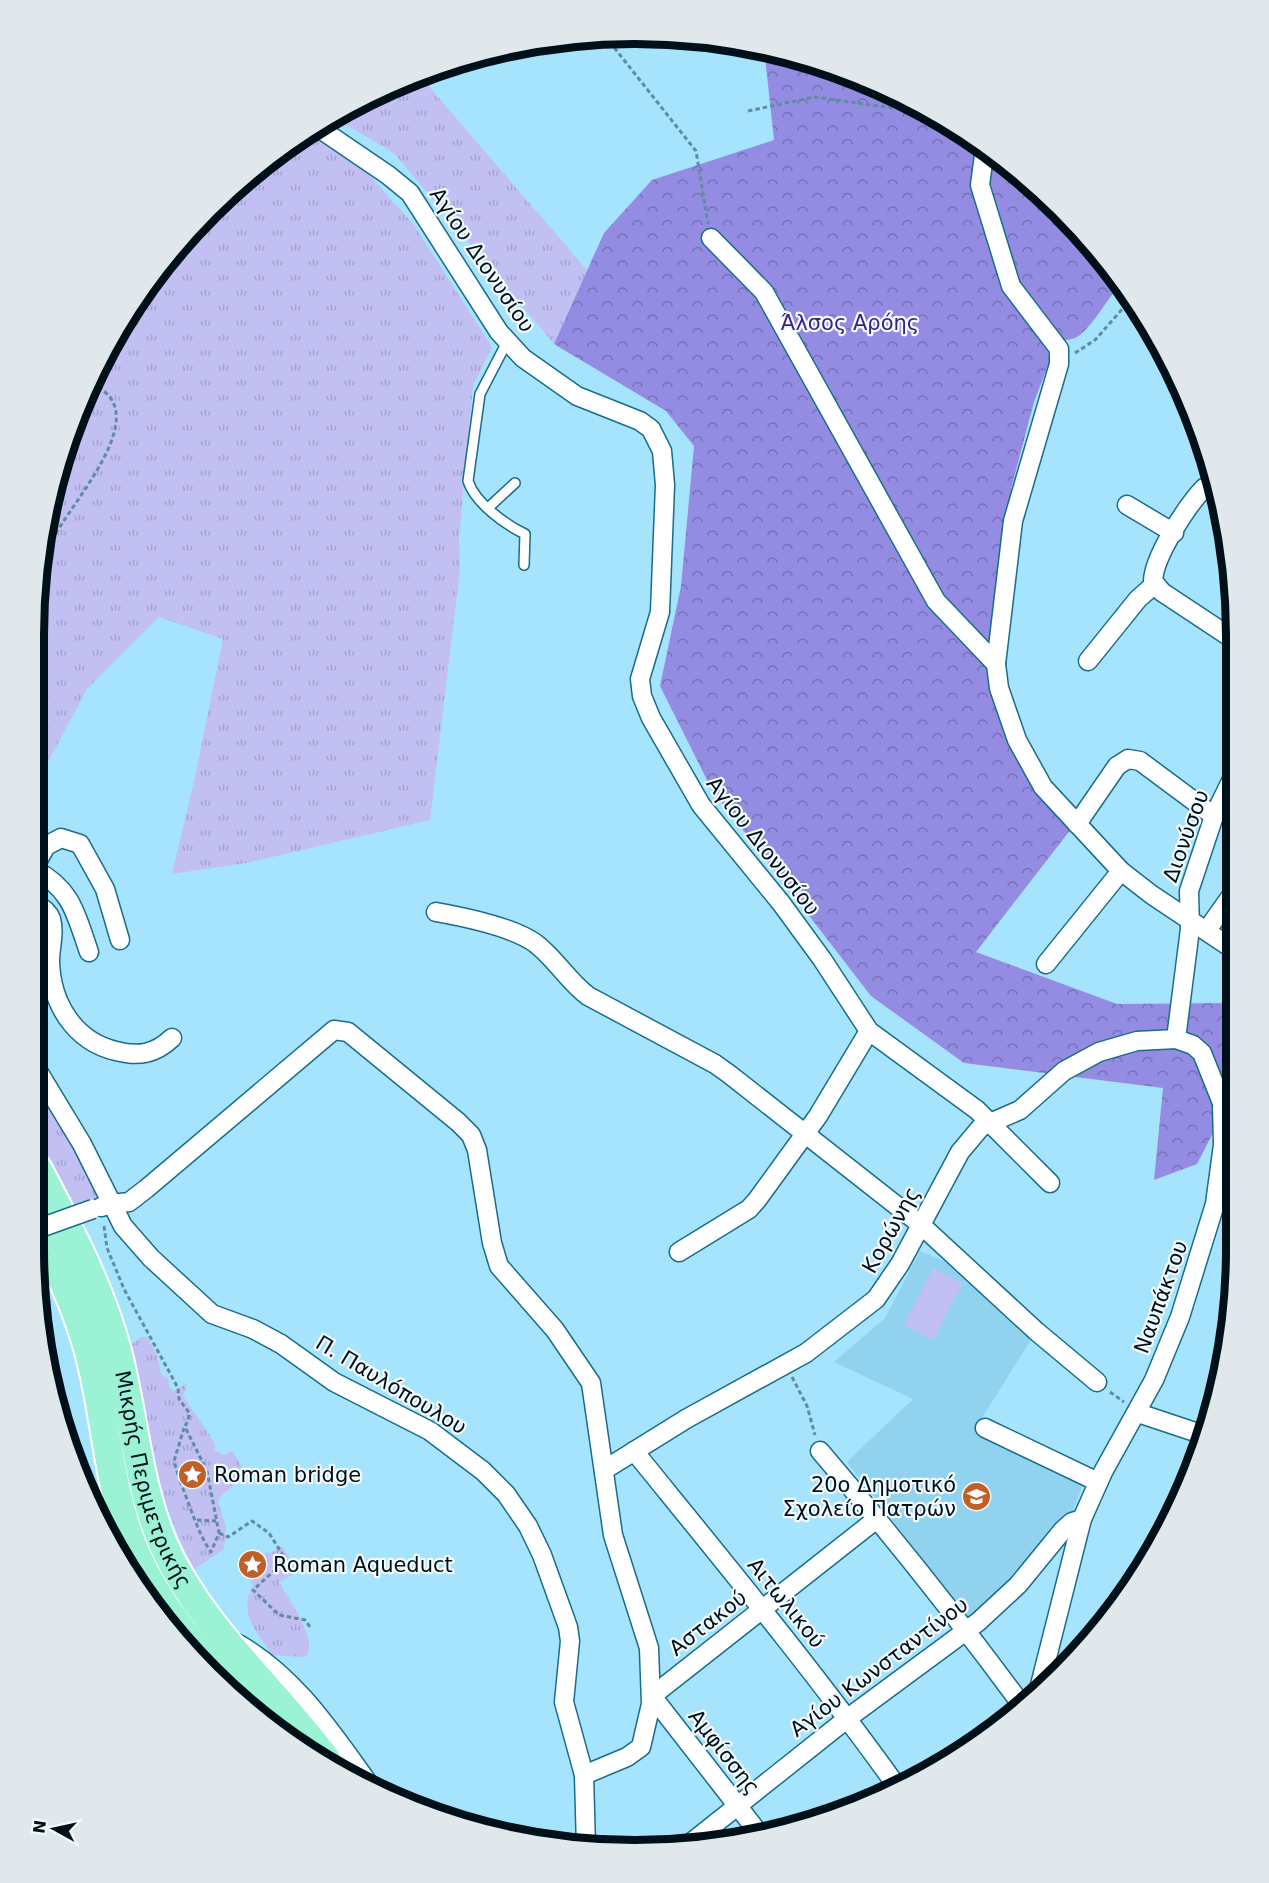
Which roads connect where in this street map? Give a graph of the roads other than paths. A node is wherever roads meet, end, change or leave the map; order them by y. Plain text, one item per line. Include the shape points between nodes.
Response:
1 (325, 132) edge
2 (984, 158) edge
3 (711, 238) road end
4 (507, 342) junction
5 (515, 483) dead end
6 (1206, 486) edge
7 (1127, 505) dead end
8 (488, 508) junction
9 (1174, 533) junction
10 (524, 565) dead end
11 (1155, 584) junction
12 (1226, 634) edge
13 (1088, 662) dead end
14 (996, 664) junction
15 (1226, 791) edge
16 (1214, 816) junction
17 (1077, 824) junction
18 (44, 850) edge
19 (1121, 871) junction
20 (44, 874) edge
21 (1226, 904) edge
22 (44, 909) edge
23 (436, 912) dead end
24 (1190, 919) junction
25 (1208, 930) junction
26 (120, 940) dead end
27 (1226, 944) edge
28 (89, 952) dead end
29 (1046, 964) dead end
30 (869, 1031) junction
31 (172, 1038) dead end
32 (1176, 1039) junction
33 (44, 1081) edge
34 (991, 1122) junction
35 (805, 1135) junction
36 (44, 1182) edge
37 (1050, 1183) dead end
38 (112, 1204) junction
39 (920, 1224) junction
40 (44, 1226) edge
41 (44, 1242) edge
42 (679, 1252) dead end
43 (1097, 1382) road end
44 (1138, 1413) junction
45 (985, 1428) dead end
46 (1196, 1432) edge
47 (634, 1451) junction
48 (820, 1451) road end
49 (604, 1470) junction
50 (1098, 1482) junction
51 (878, 1518) junction
52 (1082, 1519) junction
53 (166, 1607) edge
54 (763, 1609) junction
55 (967, 1631) junction
56 (222, 1635) junction
57 (1043, 1675) edge
58 (652, 1696) junction
59 (1016, 1699) edge
60 (848, 1718) junction
61 (314, 1745) edge
62 (359, 1771) edge
63 (584, 1776) junction
64 (893, 1781) edge
65 (737, 1805) junction
66 (754, 1827) edge
67 (700, 1835) edge
68 (586, 1837) edge

1 - 4 street, Αγίου Διονυσίου via 410,194
2 - 14 street via 980,186 1011,286 1059,349 1059,364 1013,521
3 - 14 street via 764,292 936,601
4 - 8 lane via 480,394 468,481
4 - 30 street, Αγίου Διονυσίου via 566,390 640,421 655,435 665,468 662,590 658,622 640,679 644,703 701,805 781,903
5 - 8 lane
6 - 9 street
7 - 9 street
8 - 10 lane via 511,529 525,534
9 - 11 street via 1158,564
11 - 12 street
11 - 13 street via 1138,599
14 - 17 street via 999,688 1026,760 1043,788
15 - 16 street, Διονύσου
16 - 17 street via 1140,761 1128,759 1117,766
16 - 24 street, Διονύσου via 1189,891
17 - 19 street
18 - 26 street via 61,838 80,844 105,889
19 - 24 street
19 - 29 street
20 - 28 street via 62,886
21 - 25 street
22 - 31 street via 51,921 53,985 75,1029 97,1045 132,1054 152,1053
23 - 35 street via 530,940 588,996 716,1064
24 - 25 street
24 - 32 street
25 - 27 street
30 - 34 street
30 - 35 street
32 - 34 street, Κορώνης via 1137,1041 1099,1052 1064,1071 1020,1110
32 - 44 street, Ναυπάκτου via 1202,1053 1222,1103 1219,1185 1180,1317
33 - 38 street, Π. Παυλόπουλου
34 - 37 street
34 - 39 street, Κορώνης via 967,1142
35 - 39 street
35 - 42 street via 749,1209
36 - 56 main road, Μικρής Περιμετρικής via 91,1277 110,1326 145,1488 163,1544 184,1585
38 - 40 street, bridge
38 - 49 street via 129,1202 146,1189 324,1036 334,1030 348,1032 471,1136 497,1261 504,1274 560,1336 591,1383
38 - 63 street, Π. Παυλόπουλου via 136,1242 205,1309 271,1338 334,1382 416,1422 465,1456 506,1494 535,1539 568,1627 565,1707
39 - 43 street via 1036,1332
39 - 47 street, Κορώνης via 876,1299 822,1343
41 - 53 main road, Μικρής Περιμετρικής via 82,1327 97,1385 118,1502 134,1550
44 - 46 street
44 - 50 street, Ναυπάκτου
45 - 50 street
47 - 49 street, Κορώνης
47 - 54 street, Αιτωλικού
48 - 51 street
49 - 58 street via 613,1535 646,1635
50 - 52 street, Ναυπάκτου
51 - 54 street, Αστακού
51 - 55 street
52 - 55 street, Αγίου Κωνσταντίνου via 1063,1530 1018,1586
52 - 57 street, Ναυπάκτου
54 - 58 street, Αστακού
54 - 60 street, Αιτωλικού
55 - 59 street
55 - 60 street, Αγίου Κωνσταντίνου
56 - 61 main road, Μικρής Περιμετρικής
56 - 62 street via 262,1657 286,1678
58 - 63 street via 641,1747
58 - 65 street, Αμφίσσης
60 - 64 street, Αιτωλικού
60 - 65 street, Αγίου Κωνσταντίνου
63 - 68 street, Π. Παυλόπουλου
65 - 66 street, Αμφίσσης
65 - 67 street, Αγίου Κωνσταντίνου

